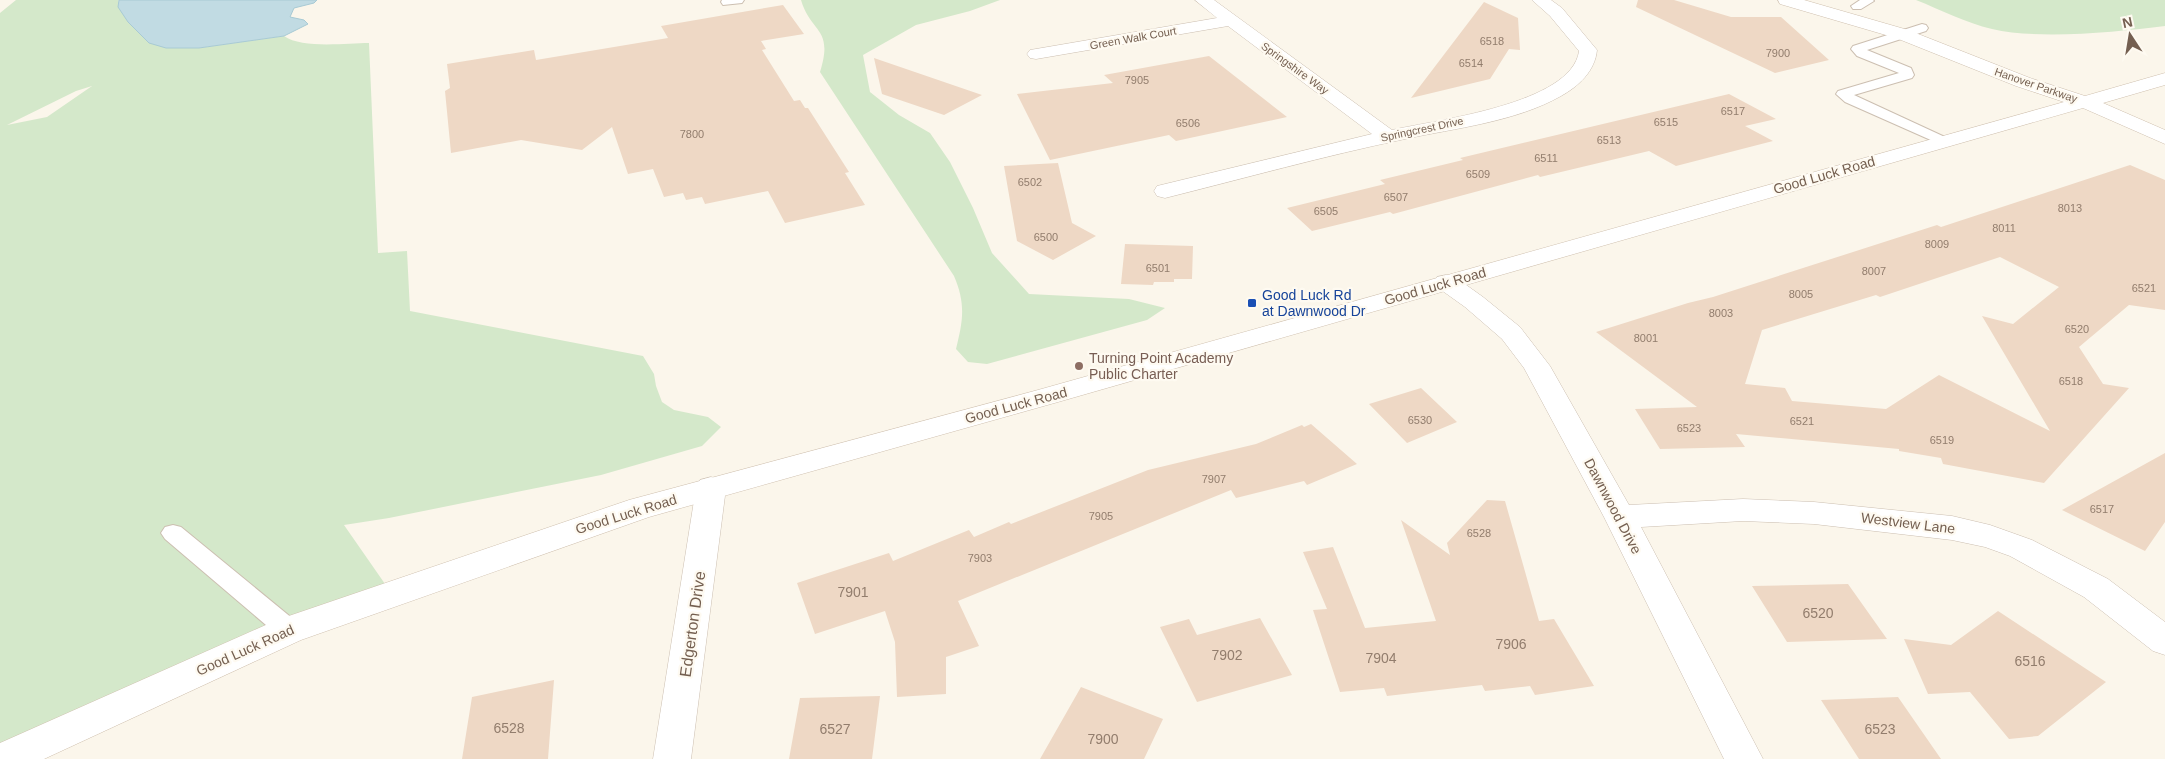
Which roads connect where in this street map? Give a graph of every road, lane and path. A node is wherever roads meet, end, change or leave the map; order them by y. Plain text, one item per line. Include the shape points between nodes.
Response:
1 (1203, 0) edge
2 (1540, 0) edge
3 (1786, 0) edge
4 (1835, 0) edge
5 (1229, 21) junction
6 (1922, 28) junction
7 (1902, 34) junction
8 (1036, 54) dead end
9 (2165, 78) edge
10 (2085, 102) junction
11 (1387, 136) junction
12 (2165, 138) edge
13 (1942, 141) junction
14 (1165, 191) dead end
15 (1446, 282) junction
16 (712, 488) junction
17 (1620, 516) junction
18 (173, 533) dead end
19 (289, 630) junction
20 (2165, 641) edge
21 (4, 759) edge
22 (672, 759) edge
23 (1744, 759) edge

1 - 5 street, Springshire Way
2 - 11 street, Springcrest Drive via 1561,17 1588,50 1585,63 1571,81 1537,100
3 - 7 street, Hanover Parkway
4 - 6 street, Hanover Parkway via 1863,4
5 - 8 street, Green Walk Court
5 - 11 street, Springshire Way
6 - 7 lane
6 - 10 street, Hanover Parkway via 2049,76
7 - 10 street, Hanover Parkway via 2023,82
7 - 13 lane via 1858,49 1906,70 1907,75 1843,94
9 - 10 street, Good Luck Road
10 - 12 street
10 - 13 street, Good Luck Road
11 - 14 street, Springcrest Drive
13 - 15 street, Good Luck Road
15 - 16 street, Good Luck Road
15 - 17 street, Dawnwood Drive via 1494,317 1523,347
16 - 19 street, Good Luck Road via 640,508
16 - 22 street, Edgerton Drive
17 - 20 street, Westview Lane via 1743,510 1814,513 1952,528 2021,548 2096,588
17 - 23 street, Dawnwood Drive
18 - 19 lane
19 - 21 street, Good Luck Road

